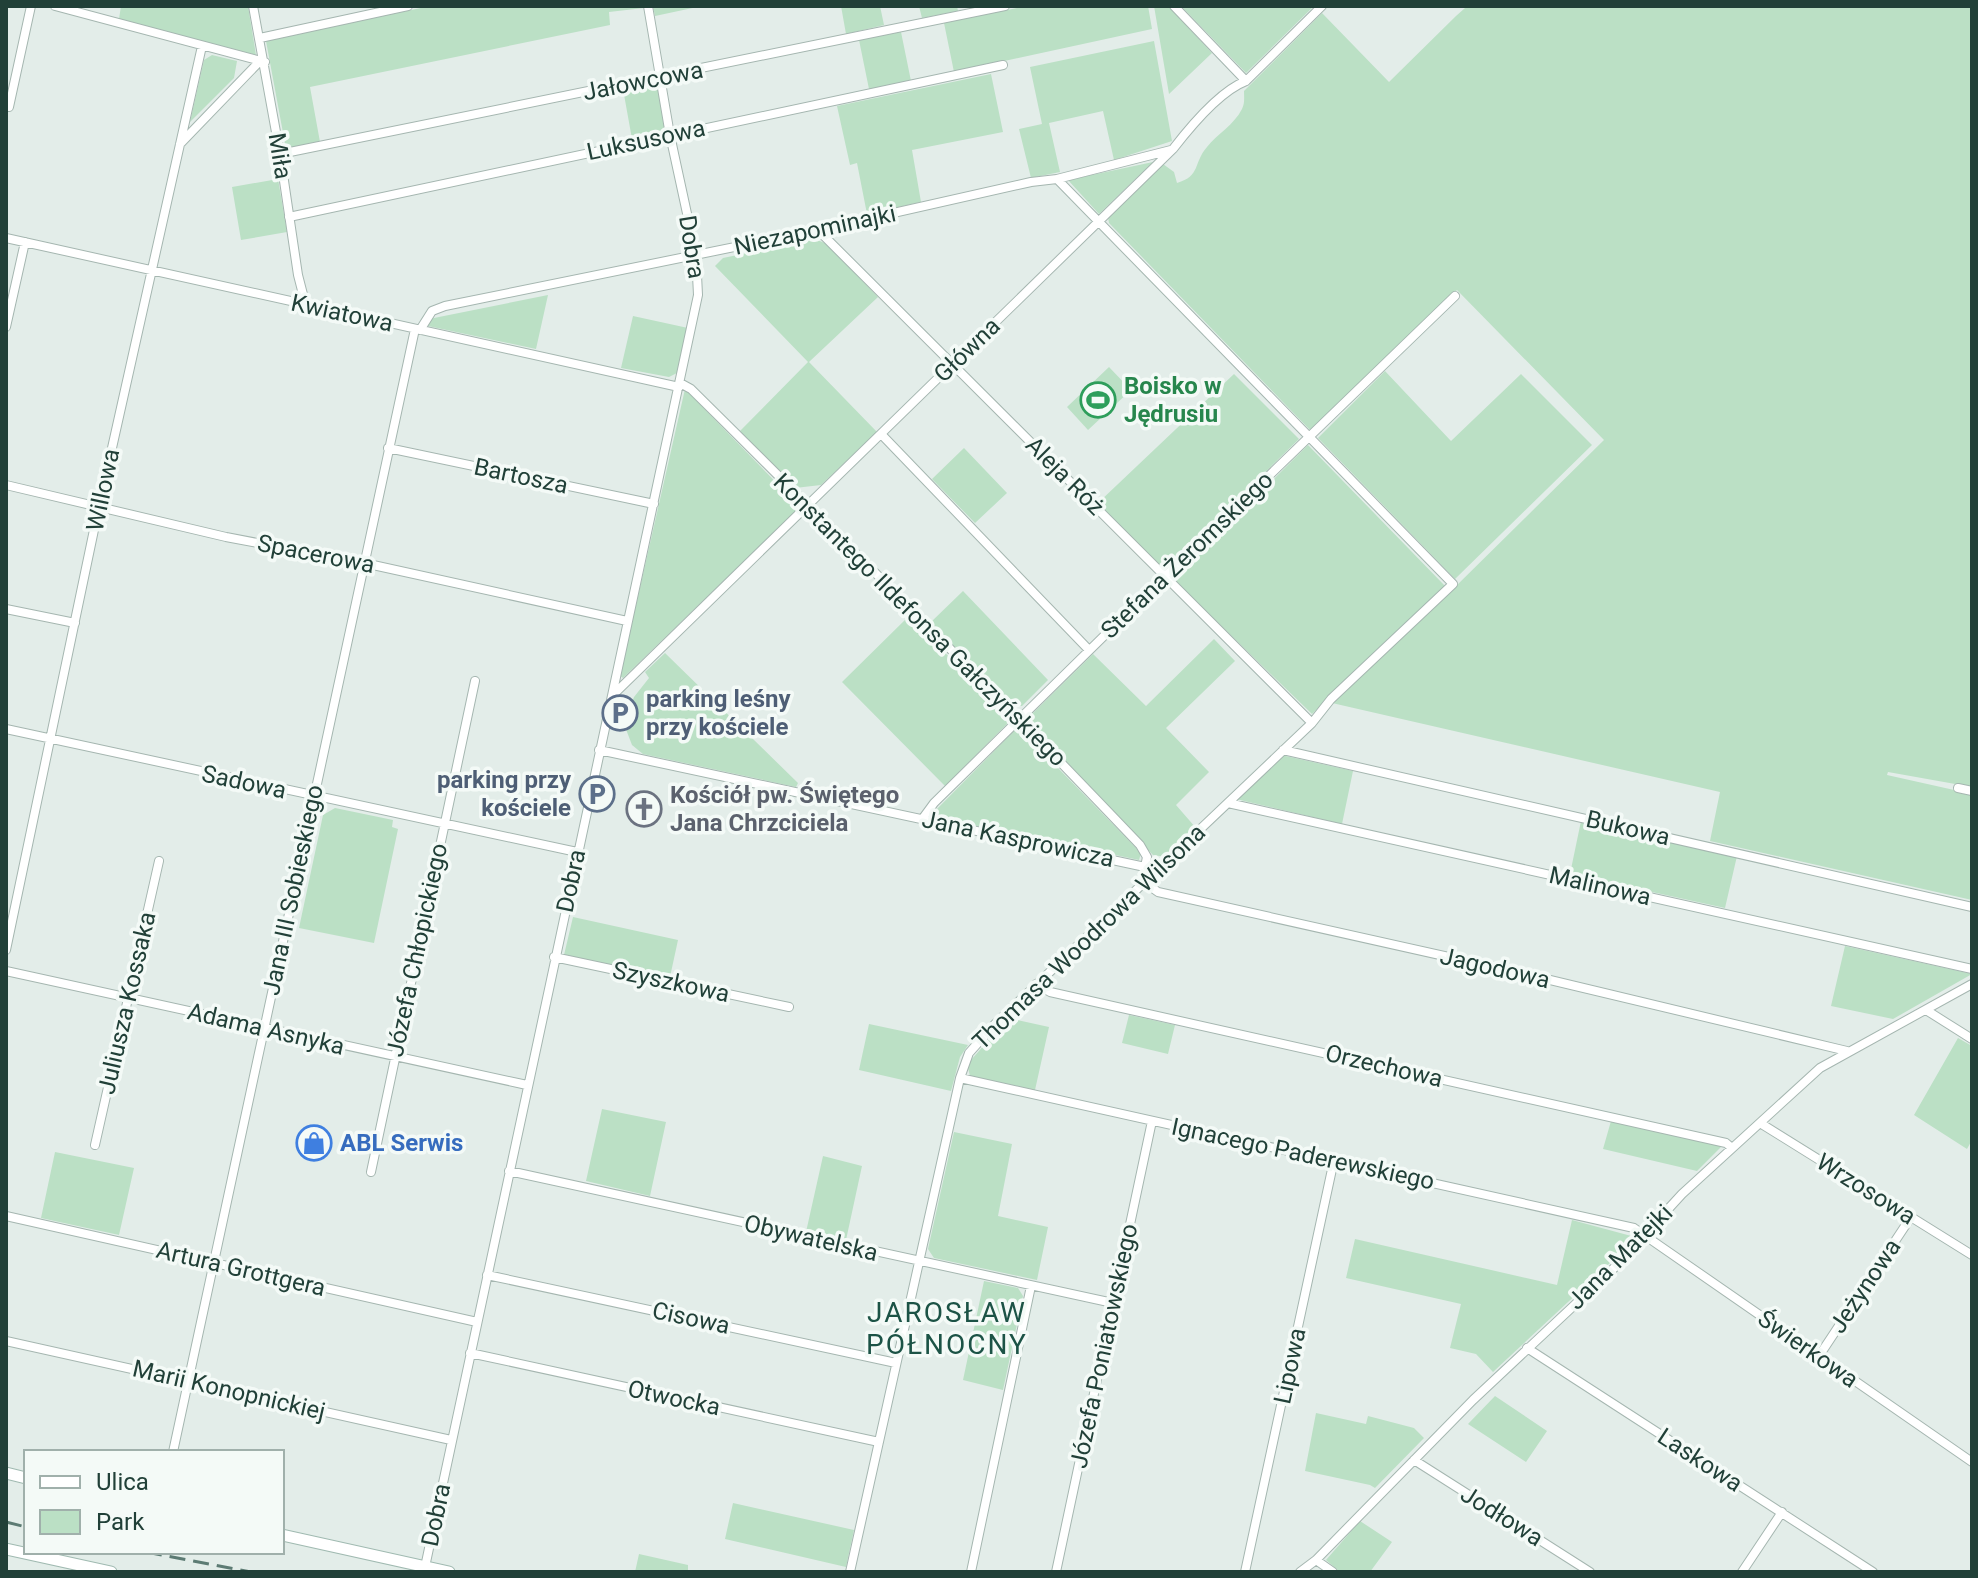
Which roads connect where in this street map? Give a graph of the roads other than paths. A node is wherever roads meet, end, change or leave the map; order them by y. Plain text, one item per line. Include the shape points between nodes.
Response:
1 (31, 6) edge
2 (55, 6) edge
3 (253, 6) edge
4 (408, 6) edge
5 (648, 6) edge
6 (1005, 6) edge
7 (1174, 6) edge
8 (1322, 6) edge
9 (260, 38) junction
10 (202, 46) junction
11 (262, 61) junction
12 (1003, 65) dead end
13 (661, 78) junction
14 (1246, 81) junction
15 (9, 107) dead end
16 (670, 135) junction
17 (179, 145) junction
18 (1173, 149) junction
19 (280, 154) junction
20 (1057, 179) junction
21 (289, 217) junction
22 (1099, 222) junction
23 (818, 230) junction
24 (6, 238) edge
25 (25, 242) junction
26 (696, 255) junction
27 (150, 271) junction
28 (1455, 296) dead end
29 (306, 306) junction
30 (6, 327) edge
31 (417, 329) junction
32 (953, 363) junction
33 (680, 385) junction
34 (882, 435) junction
35 (1310, 437) junction
36 (388, 448) junction
37 (6, 485) edge
38 (654, 504) junction
39 (808, 505) junction
40 (99, 506) junction
41 (363, 563) junction
42 (1164, 577) junction
43 (6, 609) edge
44 (627, 621) junction
45 (75, 623) junction
46 (1089, 650) junction
47 (475, 681) dead end
48 (612, 697) junction
49 (1017, 719) junction
50 (1312, 723) junction
51 (6, 729) edge
52 (50, 740) junction
53 (599, 750) junction
54 (1283, 750) junction
55 (1958, 788) dead end
56 (1972, 791) edge
57 (313, 796) junction
58 (1228, 803) junction
59 (923, 818) junction
60 (443, 825) junction
61 (577, 852) junction
62 (159, 861) dead end
63 (1149, 870) junction
64 (1144, 882) junction
65 (1972, 907) edge
66 (6, 950) edge
67 (554, 957) junction
68 (1972, 969) edge
69 (6, 971) edge
70 (1036, 984) junction
71 (1972, 984) edge
72 (129, 997) junction
73 (789, 1007) dead end
74 (1926, 1010) junction
75 (264, 1027) junction
76 (1972, 1039) edge
77 (1847, 1051) junction
78 (395, 1058) junction
79 (960, 1078) junction
80 (527, 1085) junction
81 (1152, 1121) junction
82 (1760, 1123) junction
83 (95, 1145) dead end
84 (1732, 1148) junction
85 (1334, 1160) junction
86 (509, 1171) junction
87 (371, 1172) dead end
88 (6, 1216) edge
89 (1911, 1217) junction
90 (1643, 1236) junction
91 (1972, 1255) edge
92 (213, 1262) junction
93 (919, 1262) junction
94 (487, 1275) junction
95 (1031, 1286) junction
96 (1113, 1303) junction
97 (477, 1322) junction
98 (6, 1341) edge
99 (1527, 1348) junction
100 (470, 1353) junction
101 (1819, 1356) junction
102 (896, 1363) junction
103 (188, 1381) junction
104 (451, 1440) junction
105 (879, 1442) junction
106 (173, 1450) edge
107 (1414, 1460) junction
108 (1972, 1462) edge
109 (1782, 1512) junction
110 (284, 1535) edge
111 (28, 1554) edge
112 (1316, 1560) junction
113 (425, 1567) junction
114 (108, 1572) edge
115 (449, 1572) edge
116 (850, 1572) edge
117 (971, 1572) edge
118 (1056, 1572) edge
119 (1245, 1572) edge
120 (1300, 1572) edge
121 (1333, 1572) edge
122 (1590, 1572) edge
123 (1742, 1572) edge
124 (1873, 1572) edge

1 - 15 street
2 - 10 street
3 - 9 street, Miła
4 - 9 street
5 - 13 street, Dobra
6 - 13 street, Jałowcowa
7 - 14 street
8 - 14 street, Główna
9 - 11 street, Miła
10 - 11 street
10 - 17 street, Willowa
11 - 17 street
11 - 19 street, Miła
12 - 16 street, Luksusowa
13 - 16 street, Dobra
13 - 19 street, Jałowcowa
14 - 18 street, Główna via 1206,112
16 - 21 street, Luksusowa
16 - 26 street, Dobra
17 - 27 street, Willowa
18 - 20 street, Niezapominajki
18 - 22 street, Główna
19 - 21 street, Miła
20 - 22 street
20 - 23 street, Niezapominajki
21 - 29 street, Miła
22 - 32 street, Główna
22 - 35 street
23 - 26 street, Niezapominajki
23 - 32 street, Aleja Róż
24 - 25 street, Kwiatowa
25 - 27 street, Kwiatowa
25 - 30 street
26 - 31 street, Niezapominajki via 445,306 432,311
26 - 33 street, Dobra via 698,295
27 - 29 street, Kwiatowa
27 - 40 street, Willowa
28 - 35 street, Stefana Żeromskiego
29 - 31 street, Kwiatowa
31 - 33 street, Kwiatowa
31 - 36 street, Jana III Sobieskiego
32 - 34 street, Główna
32 - 42 street, Aleja Róż
33 - 38 street, Dobra
33 - 39 street, Konstantego Ildefonsa Gałczyńskiego via 691,389
34 - 39 street, Główna
34 - 46 street
35 - 42 street, Stefana Żeromskiego
35 - 50 street, Thomasa Woodrowa Wilsona via 1453,584
36 - 38 street, Bartosza
36 - 41 street, Jana III Sobieskiego
37 - 40 street, Spacerowa
38 - 44 street, Dobra
39 - 48 street, Główna
39 - 49 street, Konstantego Ildefonsa Gałczyńskiego
40 - 41 street, Spacerowa
40 - 45 street, Willowa
41 - 44 street, Spacerowa
41 - 57 street, Jana III Sobieskiego
42 - 46 street, Stefana Żeromskiego
42 - 50 street, Aleja Róż
43 - 45 street
44 - 48 street, Dobra
45 - 52 street, Willowa
46 - 49 street, Stefana Żeromskiego
47 - 60 street, Józefa Chłopickiego
48 - 53 street, Dobra
49 - 59 street, Stefana Żeromskiego
49 - 63 street, Konstantego Ildefonsa Gałczyńskiego via 1140,845
50 - 54 street, Thomasa Woodrowa Wilsona
51 - 52 street, Sadowa
52 - 57 street, Sadowa
52 - 66 street, Willowa
53 - 59 street, Jana Kasprowicza
53 - 61 street, Dobra
54 - 58 street, Thomasa Woodrowa Wilsona
54 - 65 street, Bukowa
55 - 56 street
57 - 60 street, Sadowa
57 - 75 street, Jana III Sobieskiego
58 - 63 street, Thomasa Woodrowa Wilsona
58 - 68 street, Malinowa
59 - 63 street, Jana Kasprowicza
60 - 61 street, Sadowa
60 - 78 street, Józefa Chłopickiego
61 - 67 street, Dobra
62 - 72 street, Juliusza Kossaka
63 - 64 street, Thomasa Woodrowa Wilsona
64 - 70 street, Thomasa Woodrowa Wilsona
64 - 77 street, Jagodowa via 1158,892
67 - 73 street, Szyszkowa
67 - 80 street, Dobra
69 - 72 street, Adama Asnyka
70 - 79 street, Thomasa Woodrowa Wilsona via 980,1039
70 - 84 street, Orzechowa via 1050,992
71 - 74 street, Jana Matejki
72 - 75 street, Adama Asnyka
72 - 83 street, Juliusza Kossaka
74 - 76 street
74 - 77 street, Jana Matejki
75 - 78 street, Adama Asnyka
75 - 92 street, Jana III Sobieskiego
77 - 82 street, Jana Matejki via 1820,1068
78 - 80 street, Adama Asnyka
78 - 87 street, Józefa Chłopickiego
79 - 81 street, Ignacego Paderewskiego
79 - 93 street, Thomasa Woodrowa Wilsona
80 - 86 street, Dobra
81 - 85 street, Ignacego Paderewskiego
81 - 96 street, Józefa Poniatowskiego
82 - 84 street, Jana Matejki
82 - 89 street, Wrzosowa
84 - 90 street, Jana Matejki
85 - 90 street, Ignacego Paderewskiego via 1634,1228
85 - 119 street, Lipowa
86 - 93 street, Obywatelska
86 - 94 street, Dobra
88 - 92 street, Artura Grottgera
89 - 91 street, Wrzosowa
89 - 101 street, Jeżynowa
90 - 99 street, Jana Matejki
90 - 101 street, Świerkowa
92 - 97 street, Artura Grottgera
92 - 103 street, Jana III Sobieskiego
93 - 95 street, Obywatelska
93 - 102 street, Thomasa Woodrowa Wilsona
94 - 97 street, Dobra
94 - 102 street, Cisowa
95 - 96 street, Obywatelska
95 - 117 street
96 - 118 street, Józefa Poniatowskiego
97 - 100 street, Dobra
98 - 103 street, Marii Konopnickiej
99 - 107 street, Jana Matejki
99 - 109 street, Laskowa
100 - 104 street, Dobra
100 - 105 street, Otwocka
101 - 108 street, Świerkowa
102 - 105 street, Thomasa Woodrowa Wilsona
103 - 104 street, Marii Konopnickiej
103 - 106 street, Jana III Sobieskiego
104 - 113 street, Dobra
105 - 116 street, Thomasa Woodrowa Wilsona
107 - 112 street, Jana Matejki
107 - 122 street, Jodłowa
109 - 123 street
109 - 124 street, Laskowa
110 - 113 main road
111 - 114 main road
112 - 120 street, Jana Matejki
112 - 121 street
113 - 115 main road

